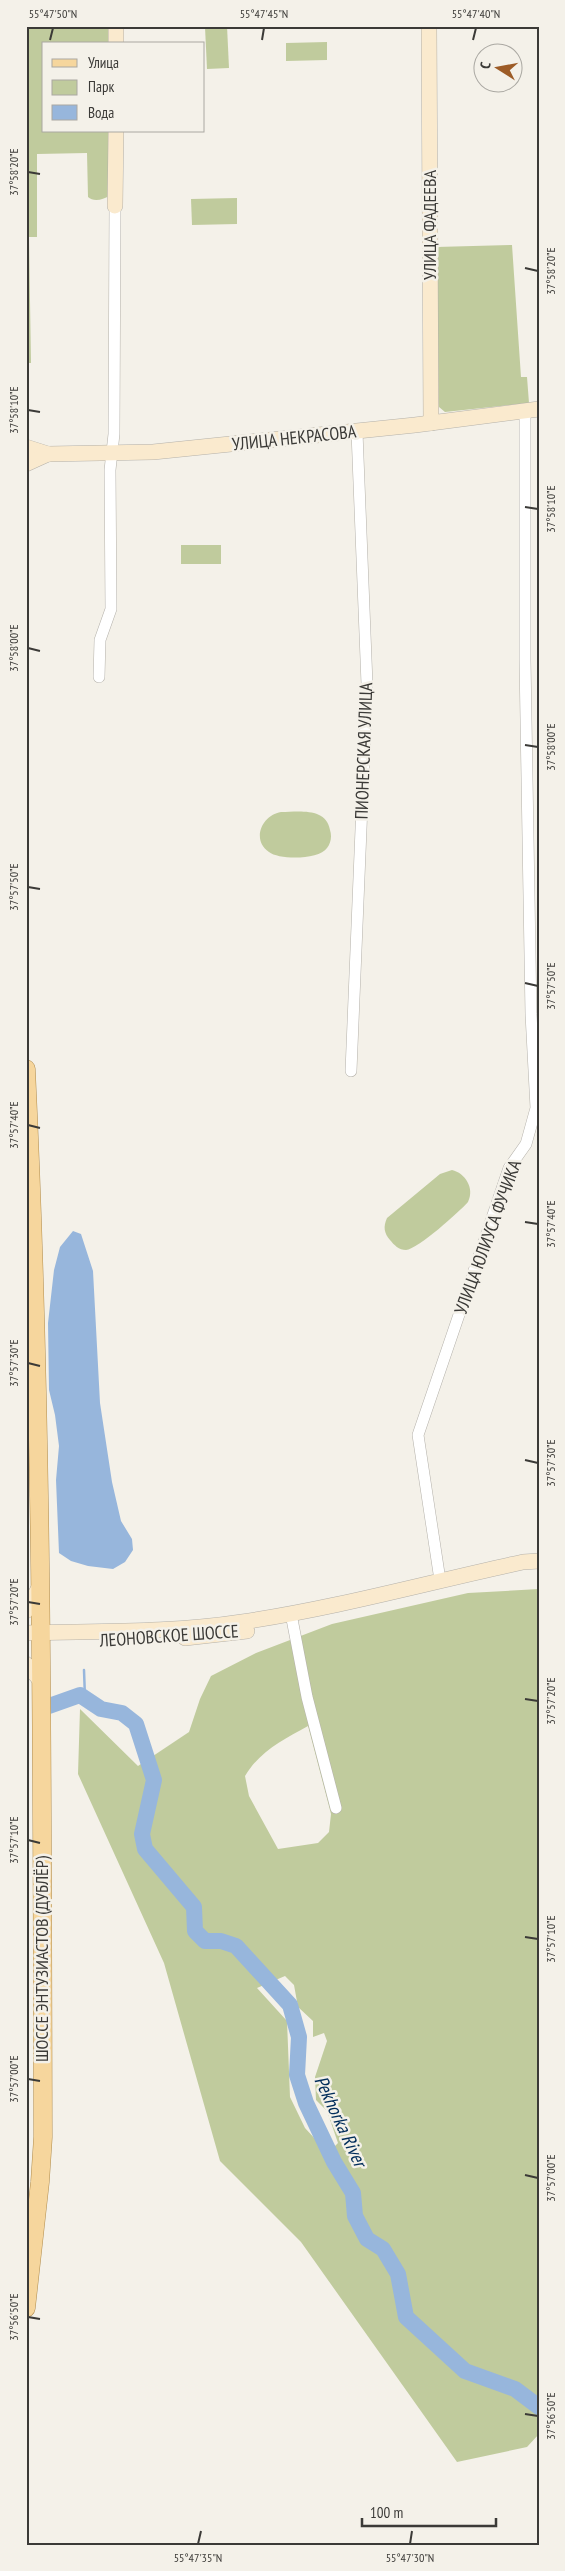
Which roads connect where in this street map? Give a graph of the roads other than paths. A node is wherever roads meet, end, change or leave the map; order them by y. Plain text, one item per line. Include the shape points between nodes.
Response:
1 (116, 26) edge
2 (429, 26) edge
3 (116, 42) edge
4 (116, 132) edge
5 (115, 206) joint
6 (532, 410) edge
7 (431, 423) junction
8 (357, 432) junction
9 (26, 447) edge
10 (113, 452) junction
11 (48, 454) junction
12 (26, 464) edge
13 (99, 677) dead end
14 (26, 1070) edge
15 (351, 1071) dead end
16 (539, 1561) edge
17 (440, 1580) junction
18 (40, 1585) junction
19 (337, 1604) junction
20 (26, 1611) edge
21 (292, 1619) junction
22 (34, 1638) edge
23 (26, 1664) edge
24 (41, 1687) junction
25 (336, 1808) dead end
26 (26, 2308) edge

1 - 3 street
2 - 7 street, УЛИЦА ФАДЕЕВА
4 - 5 street
5 - 10 street
6 - 7 street, УЛИЦА НЕКРАСОВА
6 - 17 street, УЛИЦА ЮЛИУСА ФУЧИКА via 526,660 530,960 536,1108 526,1144 509,1168 418,1434
7 - 8 street, УЛИЦА НЕКРАСОВА
8 - 10 street, УЛИЦА НЕКРАСОВА via 154,452
8 - 15 street, ПИОНЕРСКАЯ УЛИЦА via 367,684
9 - 11 street, УЛИЦА НЕКРАСОВА
10 - 11 street, УЛИЦА НЕКРАСОВА
10 - 13 street via 110,470 111,608 100,640
11 - 12 street, УЛИЦА НЕКРАСОВА
14 - 18 main road, ШОССЕ ЭНТУЗИАСТОВ (ДУБЛЁР) via 35,1252
16 - 17 street, ЛЕОНОВСКОЕ ШОССЕ
17 - 19 street, ЛЕОНОВСКОЕ ШОССЕ
18 - 20 street
18 - 22 main road, ШОССЕ ЭНТУЗИАСТОВ (ДУБЛЁР)
19 - 21 street, ЛЕОНОВСКОЕ ШОССЕ
19 - 22 street, ЛЕОНОВСКОЕ ШОССЕ via 242,1622
21 - 22 street, ЛЕОНОВСКОЕ ШОССЕ via 212,1637
21 - 25 street via 307,1697
22 - 24 main road, ШОССЕ ЭНТУЗИАСТОВ (ДУБЛЁР)
23 - 24 street
24 - 26 main road, ШОССЕ ЭНТУЗИАСТОВ (ДУБЛЁР) via 42,2156

